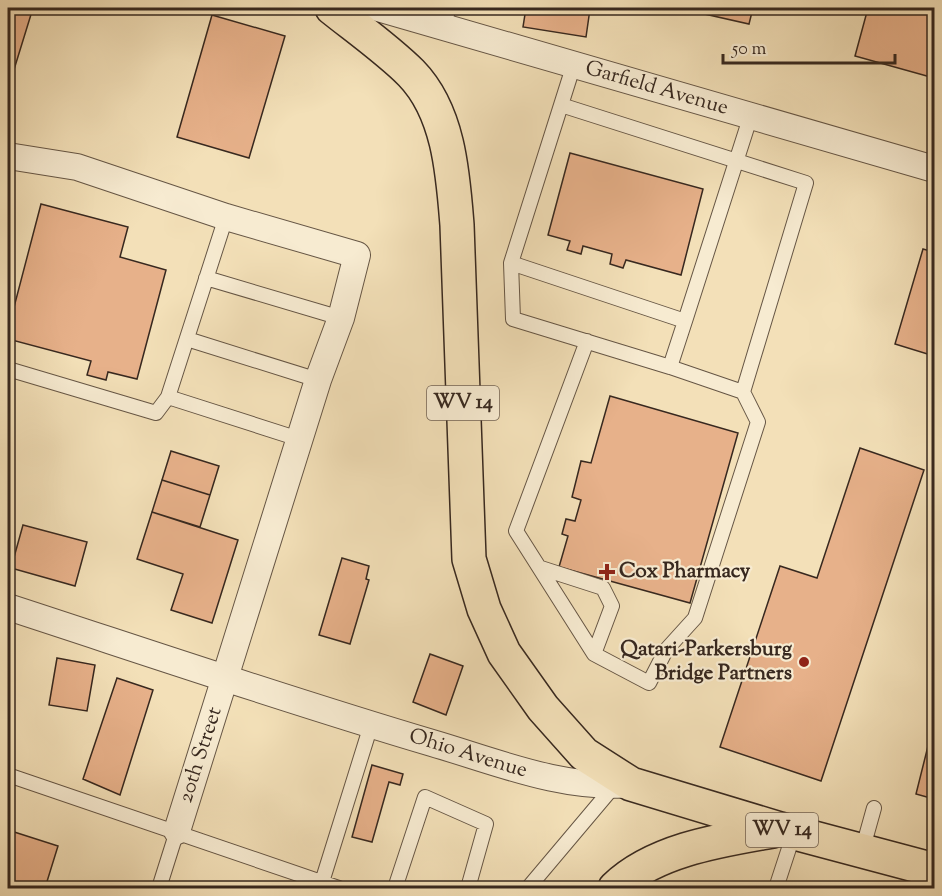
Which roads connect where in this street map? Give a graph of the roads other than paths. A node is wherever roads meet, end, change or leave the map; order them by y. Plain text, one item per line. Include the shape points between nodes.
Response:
1 (332, 8) edge
2 (378, 8) edge
3 (446, 17) edge
4 (574, 64) junction
5 (561, 105) junction
6 (751, 115) junction
7 (8, 156) edge
8 (736, 160) junction
9 (934, 169) edge
10 (226, 217) junction
11 (511, 263) junction
12 (206, 278) junction
13 (341, 318) junction
14 (685, 321) junction
15 (187, 339) junction
16 (587, 341) junction
17 (670, 367) junction
18 (8, 369) edge
19 (318, 380) junction
20 (743, 392) junction
21 (168, 397) junction
22 (299, 439) junction
23 (541, 568) junction
24 (8, 607) edge
25 (594, 654) junction
26 (226, 678) junction
27 (371, 725) junction
28 (8, 775) edge
29 (623, 785) junction
30 (874, 808) dead end
31 (177, 831) junction
32 (787, 831) junction
33 (862, 851) junction
34 (934, 870) edge
35 (322, 882) junction
36 (159, 888) edge
37 (339, 888) edge
38 (395, 888) edge
39 (470, 888) edge
40 (528, 888) edge
41 (615, 888) edge
42 (776, 888) edge

1 - 29 main road, WV 14 via 412,74 429,100 444,138 453,176 457,225 469,559 484,609 504,653 543,708 584,754
2 - 3 street, Garfield Avenue
3 - 4 street, Garfield Avenue
4 - 5 lane
4 - 6 street, Garfield Avenue
5 - 8 lane
5 - 11 lane
6 - 8 lane
6 - 9 street, Garfield Avenue
7 - 10 street via 77,167
8 - 14 lane
8 - 20 lane via 806,183
10 - 12 lane
10 - 13 street, 20th Street via 357,255
11 - 14 lane
11 - 16 lane via 513,318
12 - 13 lane
12 - 15 lane
13 - 19 street, 20th Street
14 - 17 lane
15 - 19 lane
15 - 21 lane
16 - 17 lane
16 - 23 lane via 516,531
17 - 20 lane
18 - 21 lane via 156,413
19 - 22 street, 20th Street
20 - 25 lane via 758,422 695,618 666,650 649,683
21 - 22 lane
22 - 26 street, 20th Street
23 - 25 lane
23 - 25 lane via 603,588 612,606
24 - 26 street, Ohio Avenue
26 - 27 street, Ohio Avenue
26 - 31 street, 20th Street
27 - 29 street, Ohio Avenue via 567,783
27 - 35 lane
28 - 31 lane
29 - 32 main road, Ohio Avenue / WV 14
29 - 40 lane
30 - 33 lane
31 - 35 lane
31 - 36 lane
32 - 33 main road, Ohio Avenue / WV 14
32 - 41 main road via 724,839 680,851 644,868
32 - 42 lane
33 - 34 main road, Ohio Avenue / WV 14
35 - 37 lane
38 - 39 lane via 424,797 486,824

